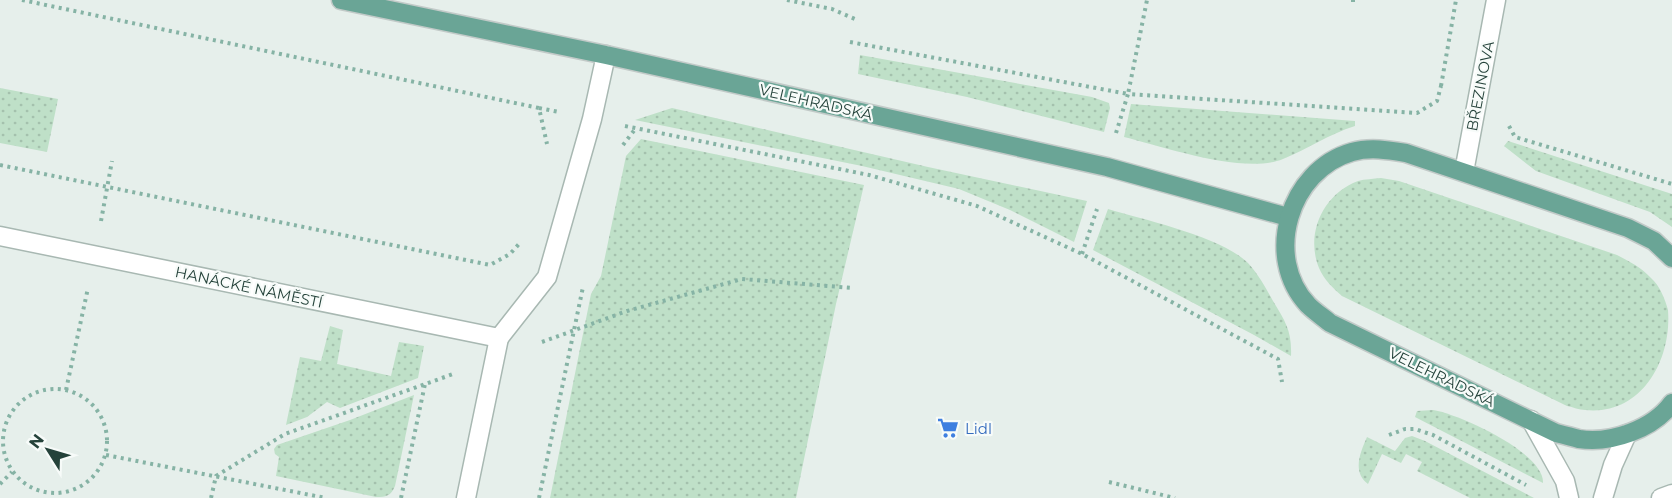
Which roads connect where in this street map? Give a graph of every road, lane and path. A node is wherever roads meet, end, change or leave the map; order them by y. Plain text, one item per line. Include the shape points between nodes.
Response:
1 (22, 0) edge
2 (341, 0) edge
3 (787, 0) edge
4 (1147, 0) edge
5 (1456, 0) edge
6 (1496, 0) edge
7 (855, 19) dead end
8 (850, 42) dead end
9 (606, 55) junction
10 (1440, 86) junction
11 (1479, 92) junction
12 (1128, 94) junction
13 (539, 108) junction
14 (592, 119) junction
15 (636, 128) junction
16 (1116, 133) dead end
17 (623, 145) dead end
18 (549, 153) dead end
19 (112, 161) dead end
20 (0, 165) edge
21 (1464, 172) junction
22 (1672, 184) edge
23 (107, 187) junction
24 (1096, 209) dead end
25 (1288, 217) junction
26 (99, 232) dead end
27 (0, 236) edge
28 (524, 239) dead end
29 (1082, 254) junction
30 (1672, 258) edge
31 (88, 285) dead end
32 (583, 286) dead end
33 (853, 288) dead end
34 (574, 330) junction
35 (499, 338) junction
36 (494, 358) junction
37 (1282, 382) dead end
38 (425, 384) junction
39 (66, 390) junction
40 (1670, 409) edge
41 (1531, 420) junction
42 (1, 434) edge
43 (1627, 434) junction
44 (1389, 435) dead end
45 (106, 454) junction
46 (12, 472) junction
47 (216, 476) junction
48 (1109, 482) dead end
49 (0, 484) edge
50 (1532, 488) dead end
51 (1672, 494) edge
52 (65, 496) edge
53 (211, 498) edge
54 (326, 498) edge
55 (401, 498) edge
56 (466, 498) edge
57 (539, 498) edge
58 (1175, 498) edge
59 (1569, 498) edge
60 (1603, 498) edge
61 (1661, 498) edge

1 - 13 path
2 - 9 main road, VELEHRADSKÁ
3 - 7 path via 832,9
4 - 12 path
5 - 10 path
6 - 11 street, BŘEZINOVA
8 - 12 path
9 - 14 street
9 - 25 main road, VELEHRADSKÁ via 1107,167
10 - 11 path
10 - 12 path via 1437,100 1417,113
11 - 21 street, BŘEZINOVA
11 - 22 path via 1511,98 1508,125 1515,136
12 - 16 path
13 - 14 path
13 - 18 path
14 - 15 path
14 - 35 street via 547,277
15 - 17 path
15 - 29 path via 869,175 977,206
19 - 23 path
20 - 23 path
21 - 25 main road, VELEHRADSKÁ via 1390,150 1351,153 1325,165 1303,186
21 - 30 main road, VELEHRADSKÁ via 1628,228 1654,242
23 - 26 path
23 - 28 path via 490,265 510,254
24 - 29 path
25 - 41 main road, VELEHRADSKÁ via 1284,252 1293,281 1307,304 1330,323
27 - 35 street, HANÁCKÉ NÁMĚSTÍ
29 - 37 path via 1278,359
31 - 39 path
32 - 34 path
33 - 34 path via 742,279
34 - 36 path
34 - 57 path
35 - 36 street
36 - 38 path
36 - 56 street
38 - 47 path via 285,434
38 - 55 path
39 - 42 path via 32,394 18,404
39 - 45 path via 82,396 104,421
40 - 43 main road, VELEHRADSKÁ
41 - 43 main road, VELEHRADSKÁ via 1556,433 1581,439
41 - 59 street via 1565,481
42 - 46 path
43 - 60 street
44 - 50 path via 1405,429 1433,435
45 - 47 path
45 - 52 path via 98,472
46 - 49 path
46 - 52 path via 26,486
47 - 53 path
47 - 54 path
48 - 58 path
51 - 61 street

